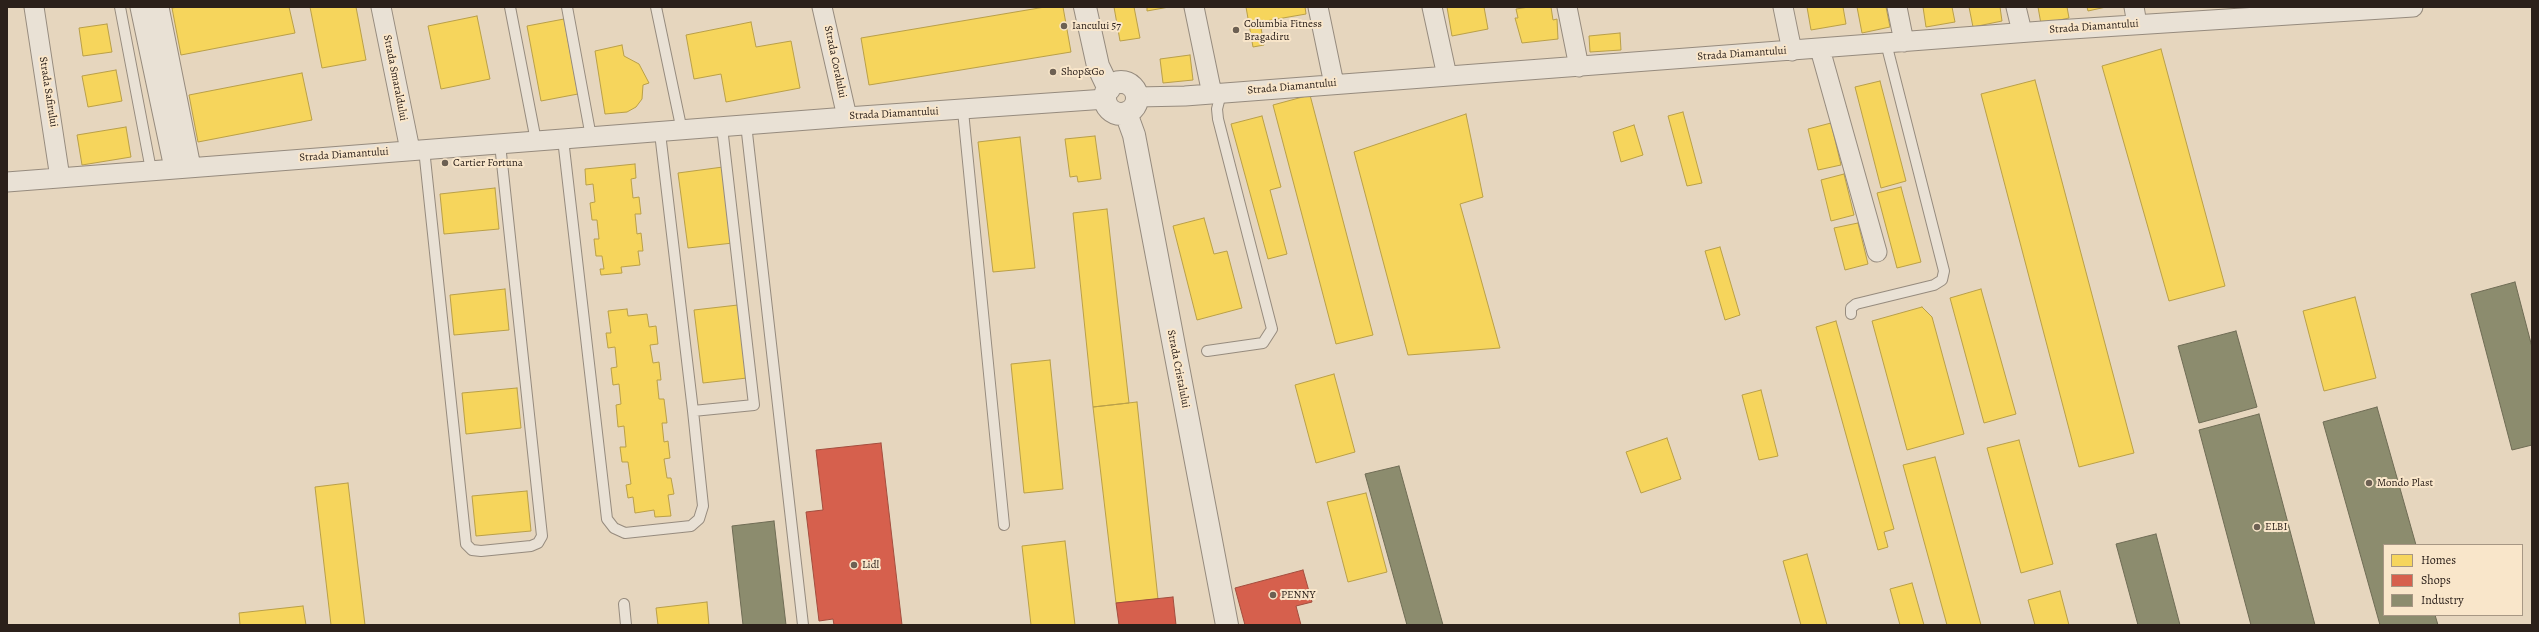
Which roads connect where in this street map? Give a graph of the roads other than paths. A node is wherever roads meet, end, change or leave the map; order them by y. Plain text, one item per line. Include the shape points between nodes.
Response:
1 (34, 7) edge
2 (120, 7) edge
3 (140, 7) edge
4 (159, 7) edge
5 (381, 7) edge
6 (510, 7) edge
7 (567, 7) edge
8 (656, 7) edge
9 (822, 7) edge
10 (1085, 7) edge
11 (1095, 7) edge
12 (1194, 7) edge
13 (1318, 7) edge
14 (1432, 7) edge
15 (1567, 7) edge
16 (1783, 7) edge
17 (1897, 7) edge
18 (2016, 7) edge
19 (2413, 7) edge
20 (2284, 11) edge
21 (2197, 14) edge
22 (2135, 16) edge
23 (2022, 32) junction
24 (1895, 43) junction
25 (1820, 49) junction
26 (1792, 51) junction
27 (1579, 67) junction
28 (1447, 76) junction
29 (1334, 84) junction
30 (1217, 93) junction
31 (1120, 96) junction
32 (963, 111) junction
33 (847, 117) junction
34 (746, 124) junction
35 (722, 127) junction
36 (682, 131) junction
37 (660, 133) junction
38 (591, 137) junction
39 (563, 139) junction
40 (536, 141) junction
41 (500, 144) junction
42 (417, 149) junction
43 (182, 168) junction
44 (151, 170) junction
45 (60, 178) junction
46 (7, 182) edge
47 (1877, 252) dead end
48 (1851, 314) dead end
49 (1207, 351) dead end
50 (693, 411) junction
51 (1004, 525) dead end
52 (624, 604) dead end
53 (626, 625) edge
54 (803, 625) edge
55 (1227, 625) edge

1 - 45 street, Strada Safirului
2 - 44 lane
3 - 43 street
4 - 43 street
5 - 42 street, Strada Smaraldului
6 - 40 lane
7 - 38 lane
8 - 36 lane
9 - 33 street, Strada Coralului
10 - 31 street, Strada Cristalului via 1098,66
11 - 31 street, Strada Cristalului
12 - 30 street
13 - 29 street
14 - 28 street
15 - 27 street
16 - 26 street
17 - 24 street
18 - 23 street
19 - 20 street, Strada Diamantului
20 - 21 street, Strada Diamantului
21 - 22 street, Strada Diamantului
22 - 23 street, Strada Diamantului
23 - 24 street, Strada Diamantului
24 - 25 street, Strada Diamantului
24 - 48 lane via 1944,271 1942,280 1934,285 1856,304 1851,308
25 - 26 street, Strada Diamantului
25 - 47 street
26 - 27 street, Strada Diamantului
27 - 28 street, Strada Diamantului
28 - 29 street, Strada Diamantului
29 - 30 street, Strada Diamantului
30 - 31 street, Strada Diamantului
30 - 49 lane via 1218,118 1272,329 1263,343
31 - 32 street, Strada Diamantului
31 - 55 street, Strada Cristalului via 1134,135
32 - 33 street, Strada Diamantului
32 - 51 lane
33 - 34 street, Strada Diamantului
34 - 35 street, Strada Diamantului
34 - 54 lane
35 - 36 street, Strada Diamantului
35 - 50 lane via 754,405
36 - 37 street, Strada Diamantului
37 - 38 street, Strada Diamantului
37 - 50 lane
38 - 39 street, Strada Diamantului
39 - 40 street, Strada Diamantului
39 - 50 lane via 607,519 614,528 625,533 676,528 691,526 699,519 703,506
40 - 41 street, Strada Diamantului
41 - 42 street, Strada Diamantului
41 - 42 lane via 542,536 538,543 531,546 481,551 472,550 466,544
42 - 43 street, Strada Diamantului
43 - 44 street, Strada Diamantului
44 - 45 street, Strada Diamantului
45 - 46 street, Strada Diamantului
52 - 53 lane

